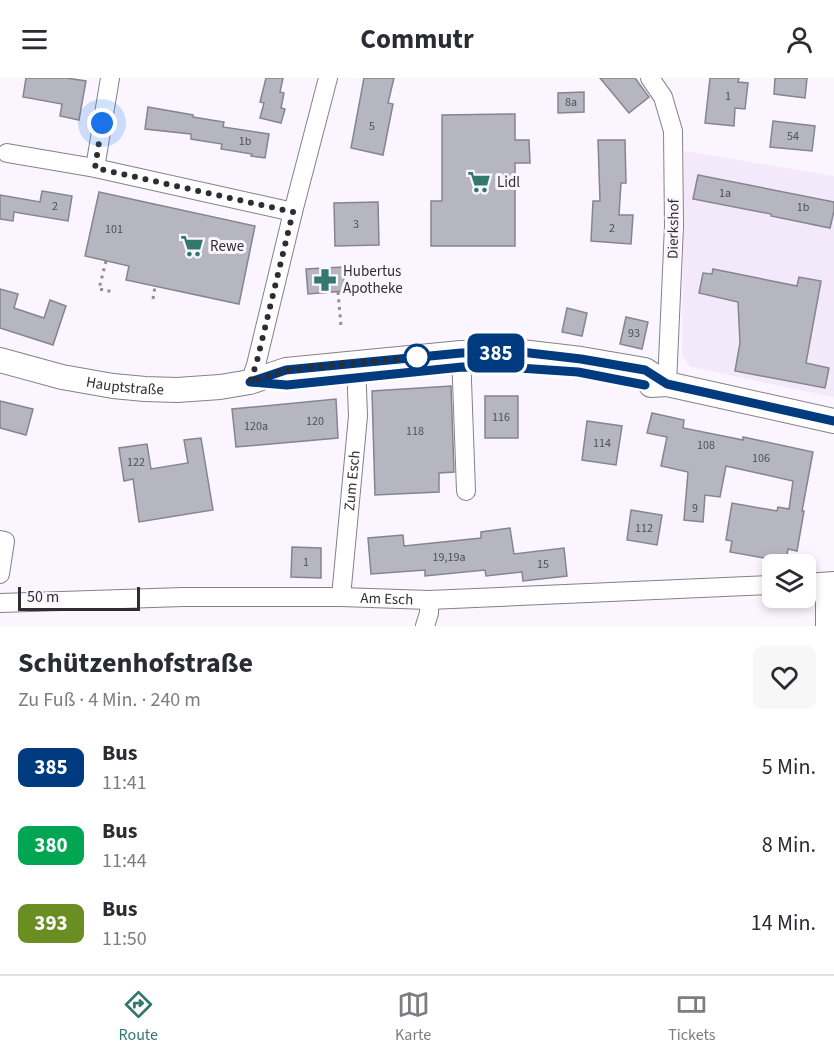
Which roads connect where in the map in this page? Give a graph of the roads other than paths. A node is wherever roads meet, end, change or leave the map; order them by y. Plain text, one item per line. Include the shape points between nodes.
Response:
1 (110, 78) edge
2 (328, 78) edge
3 (651, 78) edge
4 (7, 153) dead end
5 (95, 168) junction
6 (293, 212) junction
7 (462, 360) junction
8 (1, 362) edge
9 (356, 370) junction
10 (250, 382) junction
11 (667, 384) junction
12 (834, 421) edge
13 (466, 491) dead end
14 (0, 540) edge
15 (0, 574) edge
16 (830, 581) edge
17 (762, 585) edge
18 (341, 597) junction
19 (429, 600) junction
20 (0, 603) edge
21 (425, 626) edge
22 (825, 626) edge

1 - 5 street
2 - 6 street
3 - 11 street, Dierkshof via 663,97 673,131 674,226
4 - 5 street
5 - 6 street
6 - 10 street
7 - 9 main road, Hauptstraße
7 - 11 main road, Hauptstraße via 578,372 645,385
7 - 13 street
8 - 10 main road, Hauptstraße via 112,386 177,390
9 - 10 main road, Hauptstraße via 287,385
9 - 18 street, Zum Esch via 358,416
11 - 12 main road, Hauptstraße
14 - 15 street via 5,541
16 - 22 street
17 - 19 street, Am Esch
18 - 19 street, Am Esch
18 - 20 street, Am Esch
19 - 21 street

